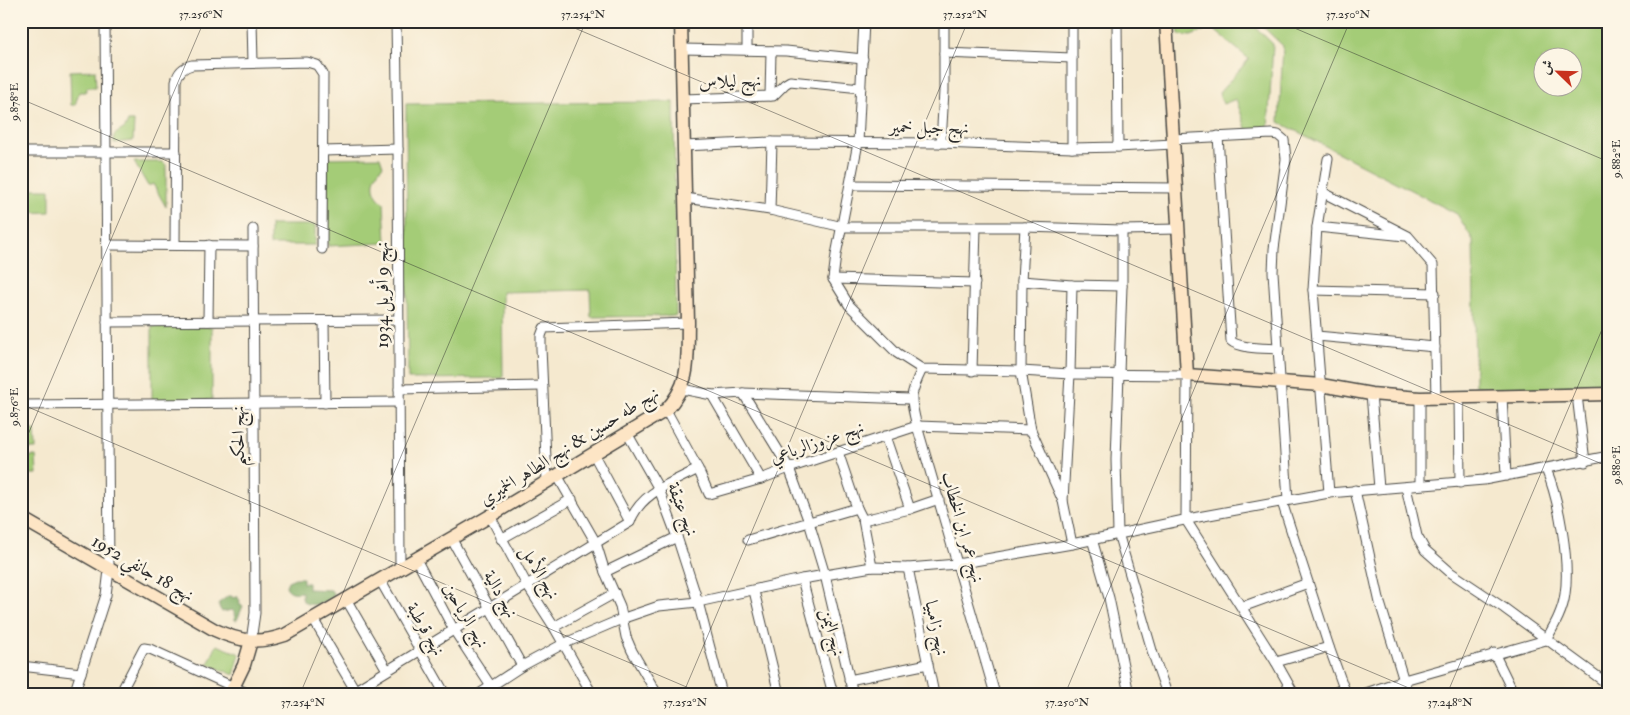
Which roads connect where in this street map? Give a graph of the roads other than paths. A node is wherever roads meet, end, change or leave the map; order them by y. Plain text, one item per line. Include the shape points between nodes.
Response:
1 (105, 21) edge
2 (252, 21) edge
3 (396, 21) edge
4 (681, 21) edge
5 (747, 21) edge
6 (864, 21) edge
7 (944, 21) edge
8 (1072, 21) edge
9 (1117, 21) edge
10 (1166, 21) edge
11 (682, 49) junction
12 (747, 50) junction
13 (770, 51) junction
14 (944, 52) junction
15 (1072, 58) junction
16 (863, 59) junction
17 (253, 63) junction
18 (861, 88) junction
19 (770, 96) junction
20 (683, 99) junction
21 (1218, 136) junction
22 (1173, 141) junction
23 (772, 142) junction
24 (858, 143) junction
25 (941, 143) junction
26 (684, 146) junction
27 (1072, 148) junction
28 (1118, 148) junction
29 (398, 149) junction
30 (106, 151) junction
31 (323, 151) junction
32 (21, 152) edge
33 (176, 152) junction
34 (1328, 159) dead end
35 (851, 185) junction
36 (1176, 188) junction
37 (1322, 192) junction
38 (685, 198) junction
39 (770, 210) junction
40 (843, 227) junction
41 (976, 227) junction
42 (1025, 227) junction
43 (1316, 227) junction
44 (1179, 229) junction
45 (253, 230) dead end
46 (1122, 230) junction
47 (1408, 236) junction
48 (107, 244) junction
49 (175, 245) junction
50 (209, 245) junction
51 (253, 246) junction
52 (322, 249) dead end
53 (833, 279) junction
54 (1022, 281) junction
55 (974, 283) junction
56 (1072, 285) junction
57 (1122, 286) junction
58 (1314, 290) junction
59 (1435, 293) junction
60 (398, 320) junction
61 (208, 321) junction
62 (253, 321) junction
63 (324, 321) junction
64 (108, 322) junction
65 (688, 323) junction
66 (1317, 336) junction
67 (1435, 347) junction
68 (1279, 349) junction
69 (922, 369) junction
70 (972, 371) junction
71 (1021, 371) junction
72 (1070, 374) junction
73 (1119, 375) junction
74 (1187, 375) junction
75 (1281, 383) junction
76 (1321, 385) junction
77 (544, 386) junction
78 (399, 389) junction
79 (682, 389) junction
80 (743, 393) junction
81 (712, 394) junction
82 (1371, 394) junction
83 (1609, 394) edge
84 (1577, 395) junction
85 (1502, 396) junction
86 (1420, 398) junction
87 (1436, 398) junction
88 (1459, 398) junction
89 (910, 399) junction
90 (399, 402) junction
91 (325, 403) junction
92 (254, 404) junction
93 (21, 405) edge
94 (108, 405) junction
95 (666, 410) junction
96 (916, 426) junction
97 (1031, 430) junction
98 (627, 433) junction
99 (885, 436) junction
100 (838, 452) junction
101 (593, 454) junction
102 (1609, 456) edge
103 (1585, 462) junction
104 (789, 468) junction
105 (698, 469) junction
106 (1546, 469) junction
107 (1506, 476) junction
108 (552, 478) junction
109 (762, 479) junction
110 (1460, 484) junction
111 (1420, 485) junction
112 (1406, 486) junction
113 (1379, 488) junction
114 (659, 489) junction
115 (1355, 490) junction
116 (1329, 494) junction
117 (938, 499) junction
118 (572, 500) junction
119 (1063, 500) junction
120 (1285, 501) junction
121 (857, 508) junction
122 (910, 509) junction
123 (490, 516) junction
124 (21, 518) edge
125 (863, 520) junction
126 (1186, 520) junction
127 (630, 522) junction
128 (809, 522) junction
129 (1118, 533) junction
130 (677, 536) junction
131 (451, 538) junction
132 (501, 539) junction
133 (1092, 539) junction
134 (748, 540) dead end
135 (596, 543) junction
136 (1072, 544) junction
137 (416, 559) junction
138 (958, 564) junction
139 (872, 567) junction
140 (400, 568) junction
141 (908, 568) junction
142 (110, 570) junction
143 (606, 572) junction
144 (826, 575) junction
145 (802, 579) junction
146 (380, 580) junction
147 (1308, 583) junction
148 (527, 585) junction
149 (754, 591) junction
150 (615, 592) junction
151 (346, 599) junction
152 (698, 602) junction
153 (1242, 607) junction
154 (490, 608) junction
155 (624, 618) junction
156 (312, 619) junction
157 (554, 628) junction
158 (454, 630) junction
159 (1546, 640) junction
160 (251, 642) junction
161 (563, 644) junction
162 (1328, 647) junction
163 (420, 651) junction
164 (1494, 654) junction
165 (1276, 662) junction
166 (928, 664) junction
167 (21, 666) edge
168 (522, 666) junction
169 (387, 670) junction
170 (81, 673) junction
171 (849, 680) junction
172 (1404, 680) junction
173 (1609, 685) edge
174 (232, 690) edge
175 (493, 690) edge
176 (1345, 691) edge
177 (352, 692) edge
178 (74, 694) edge
179 (120, 694) edge
180 (249, 694) edge
181 (445, 694) edge
182 (479, 694) edge
183 (592, 694) edge
184 (657, 694) edge
185 (722, 694) edge
186 (779, 694) edge
187 (833, 694) edge
188 (853, 694) edge
189 (934, 694) edge
190 (995, 694) edge
191 (1129, 694) edge
192 (1168, 694) edge
193 (1294, 694) edge
194 (1332, 694) edge
195 (1363, 694) edge
196 (1408, 694) edge
197 (1514, 694) edge

1 - 30 street
2 - 17 street
3 - 29 street, نهج 9 أفريل 1934
4 - 11 street, نهج طه حسين & نهج الطاهر الخميري
5 - 12 street
6 - 16 street
7 - 14 street
8 - 15 street
9 - 28 street
10 - 22 street
11 - 12 street
11 - 20 street, نهج طه حسين & نهج الطاهر الخميري
12 - 13 street
13 - 16 street
13 - 19 street
14 - 15 street
14 - 25 street
15 - 27 street
16 - 18 street
17 - 31 street via 307,62 317,65 323,79
17 - 33 street via 192,65 179,72 176,81
18 - 19 street, نهج ليلاس via 790,81
18 - 24 street
19 - 20 street, نهج ليلاس
20 - 26 street, نهج طه حسين & نهج الطاهر الخميري
21 - 22 street, نهج جبل خمير
21 - 68 street via 1231,341 1243,346
21 - 68 street, نهج جبل خمير via 1272,134 1284,140 1286,159 1274,248
22 - 28 street, نهج جبل خمير
22 - 36 street
23 - 24 street, نهج جبل خمير
23 - 26 street, نهج جبل خمير
23 - 39 street
24 - 25 street, نهج جبل خمير
24 - 35 street
25 - 27 street, نهج جبل خمير
26 - 38 street, نهج طه حسين & نهج الطاهر الخميري
27 - 28 street, نهج جبل خمير
29 - 31 street
29 - 60 street, نهج 9 أفريل 1934
30 - 32 street
30 - 33 street
30 - 48 street
31 - 52 street
33 - 49 street
34 - 37 street
35 - 36 street
35 - 40 street
36 - 44 street
37 - 43 street
37 - 47 street
38 - 39 street
38 - 65 street, نهج طه حسين & نهج الطاهر الخميري
39 - 40 street
40 - 41 street
40 - 53 street
41 - 42 street
41 - 55 street
42 - 46 street
42 - 54 street
43 - 47 street
43 - 58 street
44 - 46 street
44 - 74 street
45 - 51 street, نهج الحكيم
46 - 57 street
47 - 59 street via 1433,265
48 - 49 street
48 - 64 street
49 - 50 street
50 - 51 street
50 - 61 street
51 - 62 street, نهج الحكيم
53 - 55 street
53 - 69 street via 849,304 897,353
54 - 56 street
54 - 71 street
55 - 70 street
56 - 57 street
56 - 72 street
57 - 73 street
58 - 59 street
58 - 66 street
59 - 67 street
60 - 63 street
60 - 78 street, نهج 9 أفريل 1934
61 - 62 street
61 - 64 street
62 - 63 street
62 - 92 street, نهج الحكيم
63 - 91 street
64 - 94 street
65 - 77 street via 546,327 540,336
65 - 79 street, نهج طه حسين & نهج الطاهر الخميري via 686,375
66 - 67 street
66 - 76 street
67 - 87 street
68 - 75 street
69 - 70 street
69 - 89 street
70 - 71 street
71 - 72 street
71 - 97 street
72 - 73 street
72 - 119 street
73 - 74 street
73 - 129 street
74 - 75 street
74 - 126 street
75 - 76 street
75 - 120 street
76 - 82 street
76 - 116 street
77 - 78 street
77 - 108 street
78 - 90 street, نهج 9 أفريل 1934
79 - 81 street
79 - 95 street, نهج طه حسين & نهج الطاهر الخميري
80 - 81 street
80 - 89 street
80 - 104 street
81 - 109 street
82 - 86 street
82 - 113 street
83 - 84 street
84 - 85 street
84 - 103 street
85 - 88 street
85 - 107 street
86 - 87 street
86 - 111 street
87 - 88 street
88 - 110 street
89 - 96 street, نهج عمر ابن الخطاب
90 - 91 street
90 - 140 street, نهج 9 أفريل 1934
91 - 92 street
92 - 94 street
92 - 160 street, نهج الحكيم via 255,613
93 - 94 street
94 - 142 street
95 - 98 street, نهج طه حسين & نهج الطاهر الخميري
95 - 105 street, نهج عزوزالرباعي
96 - 97 street, نهج عزوزالرباعي
96 - 99 street, نهج عزوزالرباعي
96 - 117 street, نهج عمر ابن الخطاب
97 - 119 street
98 - 101 street, نهج طه حسين & نهج الطاهر الخميري
98 - 114 street, نهج عتيقة
99 - 100 street, نهج عزوزالرباعي
99 - 122 street
100 - 104 street, نهج عزوزالرباعي
100 - 121 street
101 - 108 street, نهج طه حسين & نهج الطاهر الخميري
101 - 127 street
102 - 103 street
103 - 106 street
104 - 109 street, نهج عزوزالرباعي
104 - 128 street
105 - 109 street, نهج عزوزالرباعي via 710,494
105 - 114 street
106 - 107 street
106 - 159 street via 1556,499 1566,559 1565,594 1555,625
107 - 110 street
108 - 118 street
108 - 123 street, نهج طه حسين & نهج الطاهر الخميري
110 - 111 street
111 - 112 street
112 - 113 street
112 - 159 street via 1417,536 1425,550 1450,572
113 - 115 street
114 - 127 street via 641,502
114 - 130 street, نهج عتيقة
115 - 116 street
115 - 172 street via 1380,603
116 - 120 street
117 - 122 street
117 - 138 street, نهج عمر ابن الخطاب
118 - 132 street
118 - 135 street
119 - 136 street
120 - 126 street
120 - 147 street
121 - 125 street
121 - 128 street
122 - 125 street
123 - 131 street, نهج طه حسين & نهج الطاهر الخميري
123 - 132 street, نهج الأمل
124 - 142 street, نهج 18 جانفي 1952
125 - 139 street
126 - 129 street
126 - 153 street
127 - 135 street
128 - 134 street
128 - 144 street
129 - 133 street
129 - 192 street
130 - 143 street
130 - 152 street, نهج عتيقة
131 - 137 street, نهج طه حسين & نهج الطاهر الخميري
131 - 154 street, نهج دالية
132 - 148 street, نهج الأمل
133 - 136 street
133 - 191 street via 1109,598
135 - 143 street
135 - 148 street
136 - 138 street
137 - 140 street, نهج طه حسين & نهج الطاهر الخميري
137 - 158 street, نهج الرياحين
138 - 141 street
138 - 190 street, نهج عمر ابن الخطاب
139 - 141 street
139 - 144 street
140 - 146 street, نهج طه حسين & نهج الطاهر الخميري
141 - 166 street, نهج زامبيا
142 - 160 street, نهج 18 جانفي 1952 via 215,630
142 - 170 street via 106,595
143 - 150 street
144 - 145 street
144 - 171 street
145 - 149 street
145 - 187 street, نهج اليمن
146 - 151 street, نهج طه حسين & نهج الطاهر الخميري
146 - 163 street, نهج قرطبة
147 - 153 street
147 - 162 street
148 - 154 street
148 - 157 street, نهج الأمل
149 - 152 street
149 - 186 street
150 - 155 street
150 - 157 street
151 - 156 street, نهج طه حسين & نهج الطاهر الخميري
151 - 169 street
152 - 155 street via 659,606
152 - 185 street, نهج عتيقة
153 - 165 street
154 - 158 street
154 - 168 street, نهج دالية
155 - 161 street
155 - 184 street via 624,629 632,651
156 - 160 street, نهج طه حسين & نهج الطاهر الخميري via 285,635
156 - 177 street
157 - 161 street, نهج الأمل
158 - 163 street
158 - 175 street, نهج الرياحين
159 - 164 street
159 - 173 street
160 - 174 street
161 - 168 street
161 - 183 street, نهج الأمل
162 - 165 street
162 - 176 street
163 - 169 street
163 - 181 street, نهج قرطبة
164 - 172 street
164 - 197 street
165 - 193 street
166 - 171 street
166 - 189 street, نهج زامبيا
167 - 170 street
168 - 175 street
169 - 177 street
170 - 178 street
171 - 188 street
172 - 195 street
172 - 196 street
174 - 179 street via 144,648
174 - 180 street
175 - 182 street
176 - 194 street

